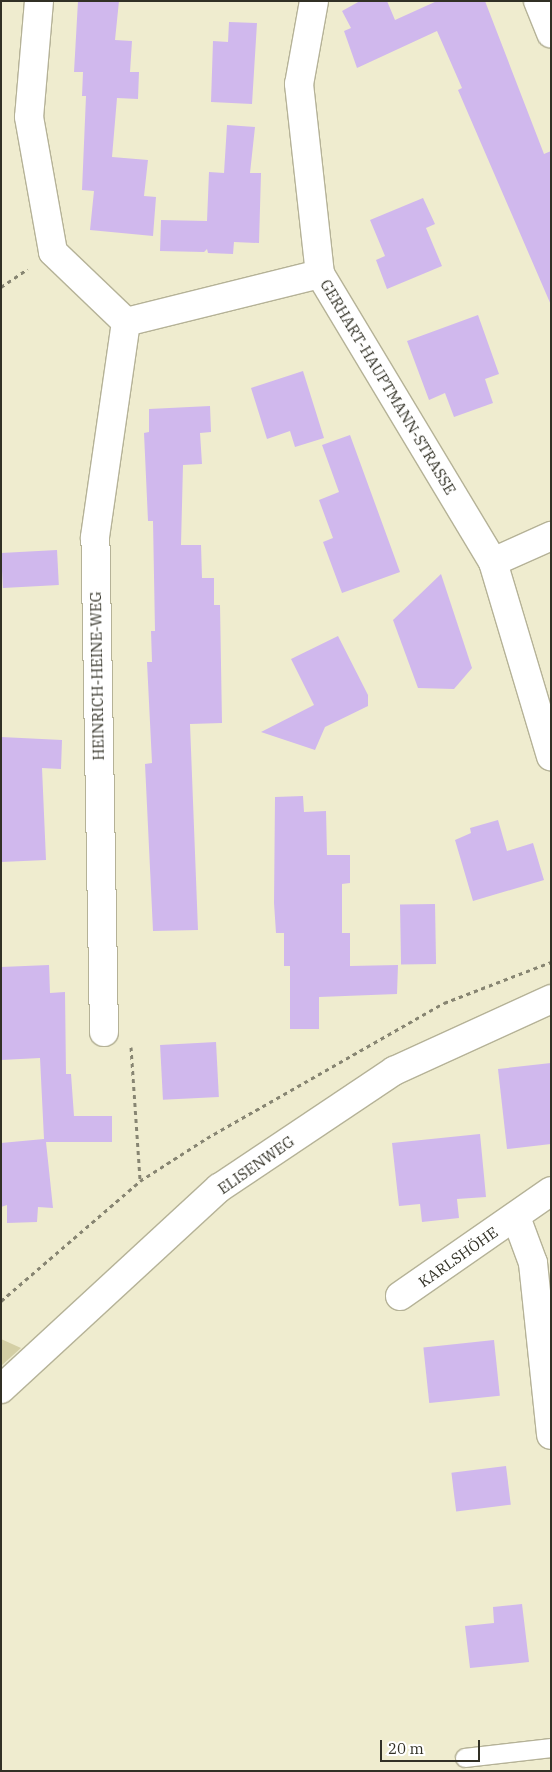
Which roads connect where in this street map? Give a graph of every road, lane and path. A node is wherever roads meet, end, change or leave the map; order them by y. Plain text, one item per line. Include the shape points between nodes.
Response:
1 (39, 1) edge
2 (314, 1) edge
3 (538, 1) edge
4 (551, 34) edge
5 (320, 274) junction
6 (126, 322) junction
7 (551, 536) edge
8 (493, 562) junction
9 (551, 757) edge
10 (551, 962) edge
11 (551, 999) edge
12 (104, 1032) joint
13 (140, 1181) junction
14 (551, 1191) edge
15 (516, 1217) junction
16 (400, 1296) dead end
17 (1, 1301) edge
18 (1, 1389) edge
19 (551, 1435) edge
20 (551, 1748) edge
21 (465, 1758) dead end

1 - 6 street via 29,117 53,252
2 - 5 street, GERHART-HAUPTMANN-STRASSE via 299,84
3 - 4 street
5 - 6 street
5 - 8 street, GERHART-HAUPTMANN-STRASSE
6 - 12 street, HEINRICH-HEINE-WEG via 95,537
7 - 8 street
8 - 9 street, GERHART-HAUPTMANN-STRASSE
10 - 13 path via 444,1003
11 - 18 street, ELISENWEG via 394,1071 220,1188
12 - 13 path via 133,1048
13 - 17 path
14 - 15 street, KARLSHÖHE
15 - 16 street, KARLSHÖHE
15 - 19 street via 533,1263
20 - 21 lane

